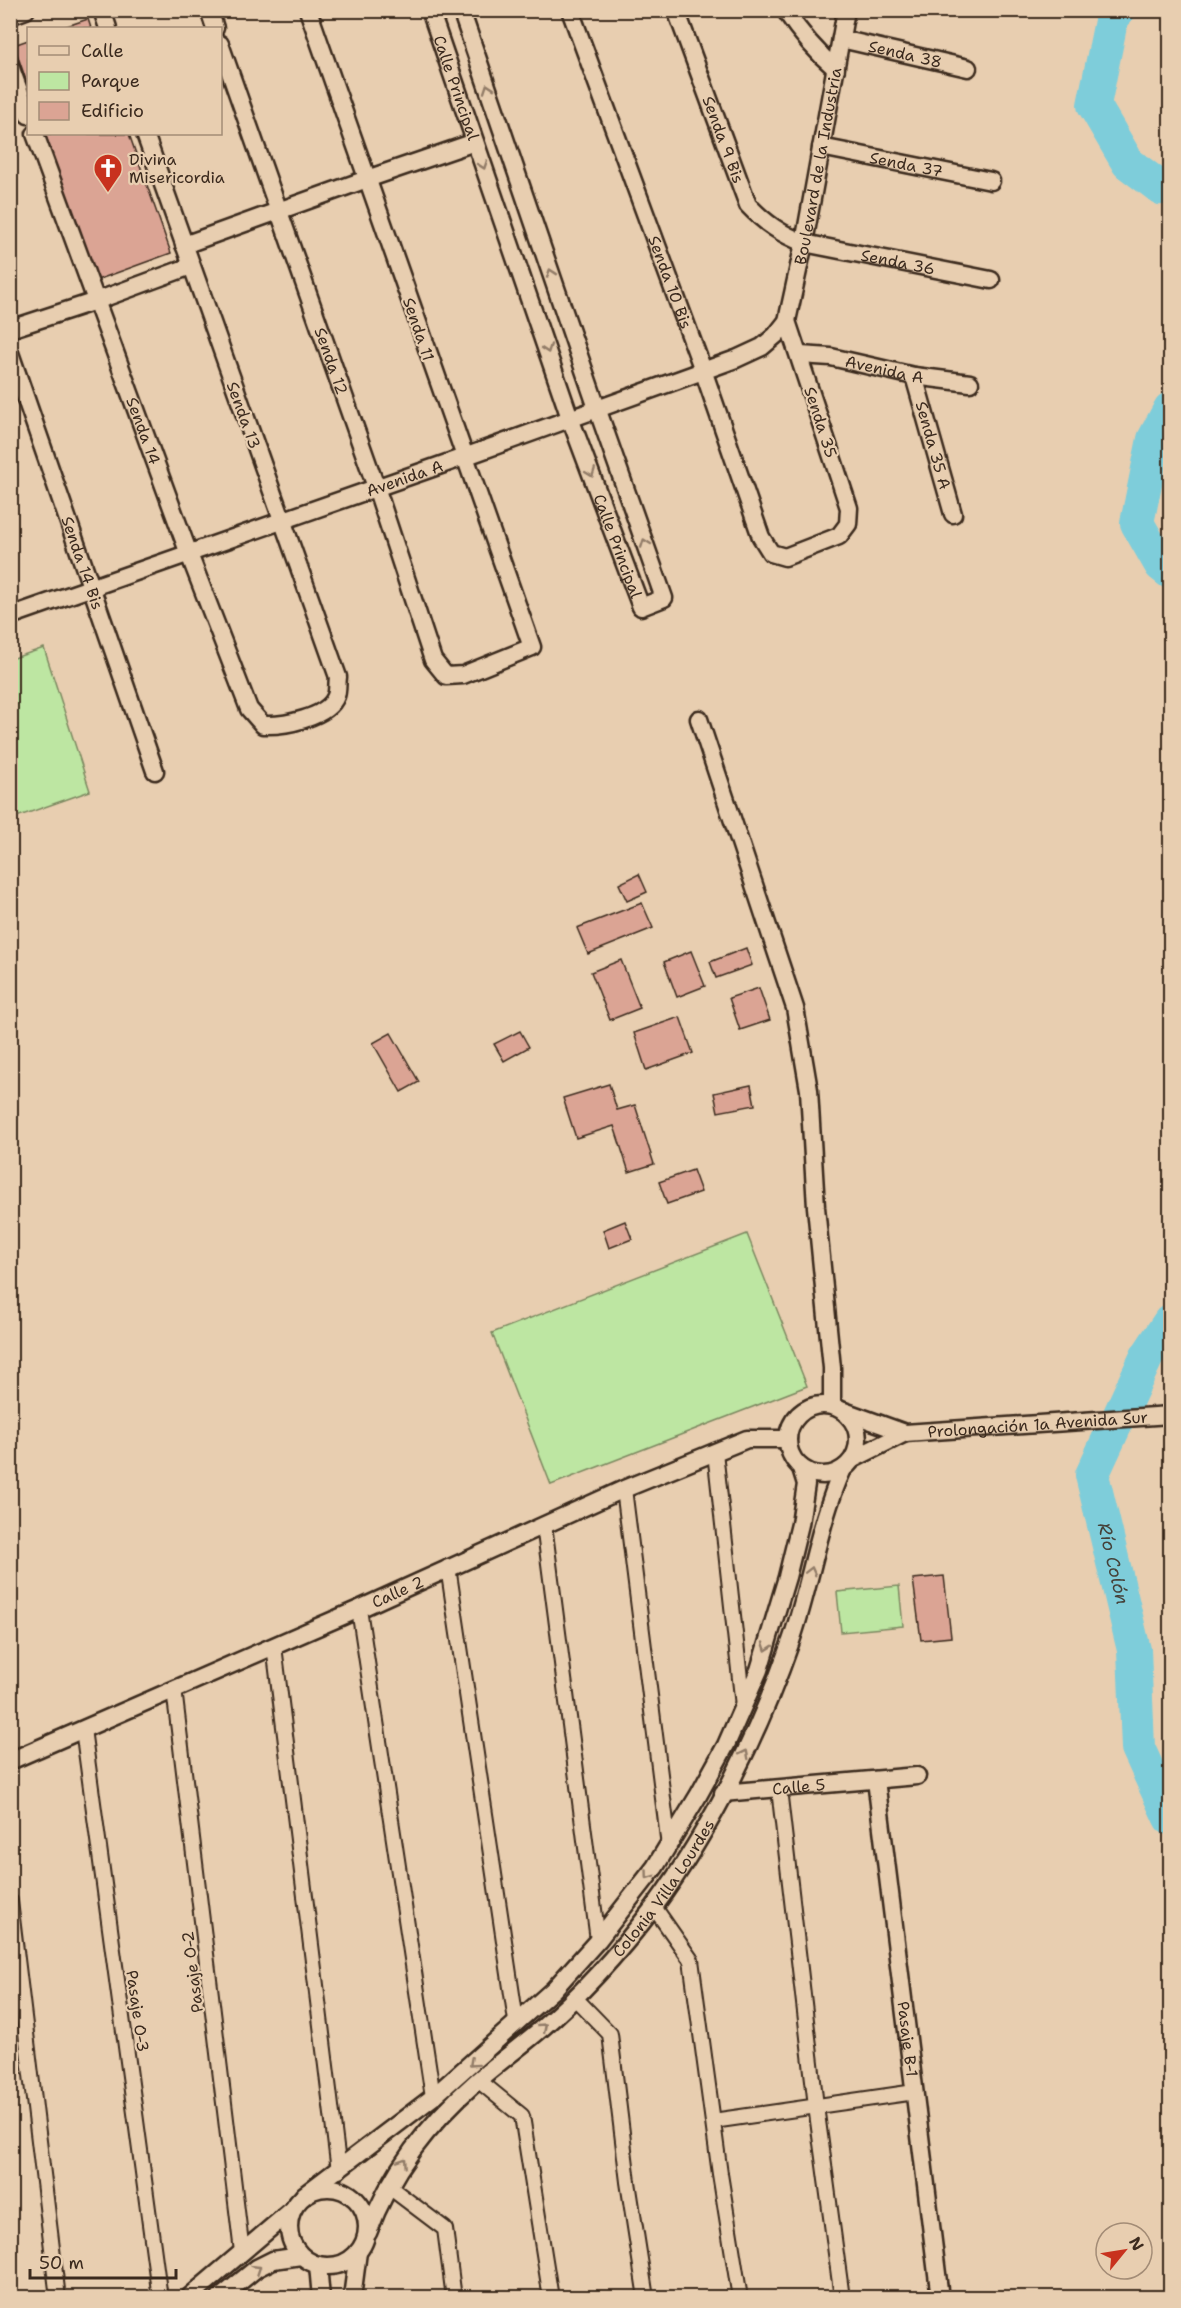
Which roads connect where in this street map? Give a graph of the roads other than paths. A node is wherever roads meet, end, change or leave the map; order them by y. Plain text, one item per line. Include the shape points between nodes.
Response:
1 (26, 10) edge
2 (102, 10) edge
3 (209, 10) edge
4 (308, 10) edge
5 (430, 10) edge
6 (461, 10) edge
7 (570, 10) edge
8 (676, 10) edge
9 (786, 10) edge
10 (846, 10) edge
11 (10, 16) edge
12 (108, 27) edge
13 (215, 27) edge
14 (841, 39) junction
15 (222, 50) edge
16 (10, 66) edge
17 (968, 68) dead end
18 (836, 69) junction
19 (27, 112) edge
20 (35, 135) edge
21 (145, 135) edge
22 (475, 142) junction
23 (821, 147) junction
24 (367, 179) junction
25 (991, 181) dead end
26 (279, 211) junction
27 (804, 243) junction
28 (184, 245) junction
29 (191, 266) junction
30 (991, 280) dead end
31 (96, 301) junction
32 (787, 321) junction
33 (10, 329) edge
34 (10, 353) edge
35 (800, 355) junction
36 (703, 370) junction
37 (914, 376) junction
38 (970, 383) dead end
39 (597, 408) junction
40 (570, 418) junction
41 (464, 457) junction
42 (376, 487) junction
43 (953, 514) dead end
44 (282, 521) junction
45 (771, 553) joint
46 (189, 554) junction
47 (93, 587) junction
48 (10, 615) edge
49 (446, 676) joint
50 (699, 719) dead end
51 (263, 724) joint
52 (155, 771) dead end
53 (838, 1408) junction
54 (1170, 1416) edge
55 (905, 1432) junction
56 (788, 1439) junction
57 (715, 1452) junction
58 (848, 1464) junction
59 (801, 1468) junction
60 (624, 1489) junction
61 (544, 1525) junction
62 (448, 1567) junction
63 (359, 1609) junction
64 (274, 1646) junction
65 (174, 1689) junction
66 (743, 1706) junction
67 (83, 1729) junction
68 (10, 1761) edge
69 (917, 1776) dead end
70 (876, 1780) junction
71 (779, 1789) junction
72 (723, 1793) junction
73 (669, 1846) junction
74 (10, 1901) edge
75 (654, 1907) junction
76 (598, 1940) junction
77 (575, 1998) junction
78 (516, 2021) junction
79 (478, 2080) junction
80 (915, 2092) junction
81 (434, 2097) junction
82 (816, 2106) junction
83 (713, 2121) junction
84 (339, 2171) junction
85 (388, 2186) junction
86 (304, 2195) junction
87 (293, 2209) junction
88 (368, 2233) junction
89 (242, 2252) junction
90 (358, 2252) junction
91 (301, 2256) junction
92 (318, 2265) junction
93 (58, 2298) edge
94 (160, 2298) edge
95 (188, 2298) edge
96 (220, 2298) edge
97 (321, 2298) edge
98 (352, 2298) edge
99 (454, 2298) edge
100 (551, 2298) edge
101 (646, 2298) edge
102 (740, 2298) edge
103 (842, 2298) edge
104 (940, 2298) edge

1 - 11 street
2 - 12 street
3 - 13 street
4 - 24 street, Senda 11
5 - 22 street, Calle Principal
39 -> 6 street, Calle Principal
7 - 36 street, Senda 10 Bis
8 - 27 street, Senda 9 Bis via 748,205 781,234
9 - 18 street via 801,34
10 - 14 street, Boulevard de la Industria
14 - 17 street, Senda 38
14 - 18 street, Boulevard de la Industria
15 - 26 street, Senda 12
16 - 19 street
18 - 23 street, Boulevard de la Industria
20 - 31 street, Senda 14
21 - 28 street, Senda 13
22 - 24 street
22 -> 40 street, Calle Principal
23 - 25 street, Senda 37
23 - 27 street, Boulevard de la Industria
24 - 26 street
24 - 41 street, Senda 11
26 - 28 street
26 - 42 street, Senda 12
27 - 30 street, Senda 36
27 - 32 street, Boulevard de la Industria
28 - 29 street, Senda 13
29 - 31 street
29 - 44 street, Senda 13
31 - 33 street
31 - 46 street, Senda 14
32 - 35 street, Senda 35
32 - 36 street, Avenida A via 762,347
34 - 47 street, Senda 14 Bis
35 - 37 street, Avenida A via 851,361
35 - 45 street, Senda 35 via 849,508 848,524 839,537 785,557
36 - 39 street, Avenida A
36 - 45 street, Senda 10 Bis via 761,537
37 - 38 street, Avenida A
37 - 43 street, Senda 35 A
39 - 40 street, Avenida A
40 -> 39 street, Calle Principal via 641,608 664,598
40 - 41 street, Avenida A
41 - 42 street, Avenida A
41 - 49 street, Senda 11 via 532,647 463,675
42 - 44 street, Avenida A
42 - 49 street, Senda 12 via 433,660
44 - 46 street, Avenida A
44 - 51 street, Senda 13 via 338,677 336,697 324,711 280,726
46 - 47 street, Avenida A
46 - 51 street, Senda 14 via 249,709
47 - 48 street, Avenida A
47 - 52 street, Senda 14 Bis
50 - 53 street via 795,1008 809,1090 816,1207
53 - 55 street, Prolongación 1a Avenida Sur
53 - 56 street via 808,1408 790,1426
53 - 58 street via 853,1421 858,1434 858,1447
54 - 55 street, Prolongación 1a Avenida Sur
55 - 58 street, Prolongación 1a Avenida Sur
56 - 57 street, Calle 2 via 747,1439
56 - 59 street via 794,1460
57 - 60 street, Calle 2
57 - 66 street
58 - 59 street via 822,1476
72 -> 58 street, Colonia Villa Lourdes via 746,1753 791,1642 830,1498
59 -> 66 street, Colonia Villa Lourdes via 806,1484 800,1524 770,1638
60 - 61 street, Calle 2
60 - 73 street
61 - 62 street, Calle 2
61 - 76 street
62 - 63 street, Calle 2
62 - 78 street
63 - 64 street, Calle 2
63 - 81 street
64 - 65 street, Calle 2
64 - 84 street
65 - 67 street, Calle 2
65 - 89 street, Pasaje O-2
66 - 73 street, Colonia Villa Lourdes via 726,1745
67 - 68 street, Calle 2
67 - 94 street, Pasaje O-3
69 - 70 street, Calle 5
70 - 71 street, Calle 5
70 - 80 street, Pasaje B-1
71 - 72 street, Calle 5
71 - 82 street
72 - 75 street, Colonia Villa Lourdes
73 -> 76 street, Colonia Villa Lourdes
74 - 93 street
75 - 77 street, Colonia Villa Lourdes
75 - 83 street via 691,1960
76 - 78 street, Colonia Villa Lourdes via 554,1989
79 -> 77 street, Colonia Villa Lourdes
77 - 101 street via 610,2034
78 -> 81 street, Colonia Villa Lourdes
85 -> 79 street, Colonia Villa Lourdes via 427,2130
79 - 100 street via 522,2116
80 - 82 street
80 - 104 street, Pasaje B-1
81 - 84 street, Colonia Villa Lourdes
82 - 83 street
82 - 103 street
83 - 102 street
84 - 86 street, Colonia Villa Lourdes
85 - 88 street, Colonia Villa Lourdes
85 - 99 street via 445,2229
86 - 87 street
86 - 88 street via 330,2187 343,2190 363,2209
87 - 89 street
87 - 91 street via 291,2239
88 - 90 street
89 - 95 street
90 - 92 street via 340,2265
90 - 98 street
91 - 92 street
96 -> 91 street via 273,2259
92 - 97 street

